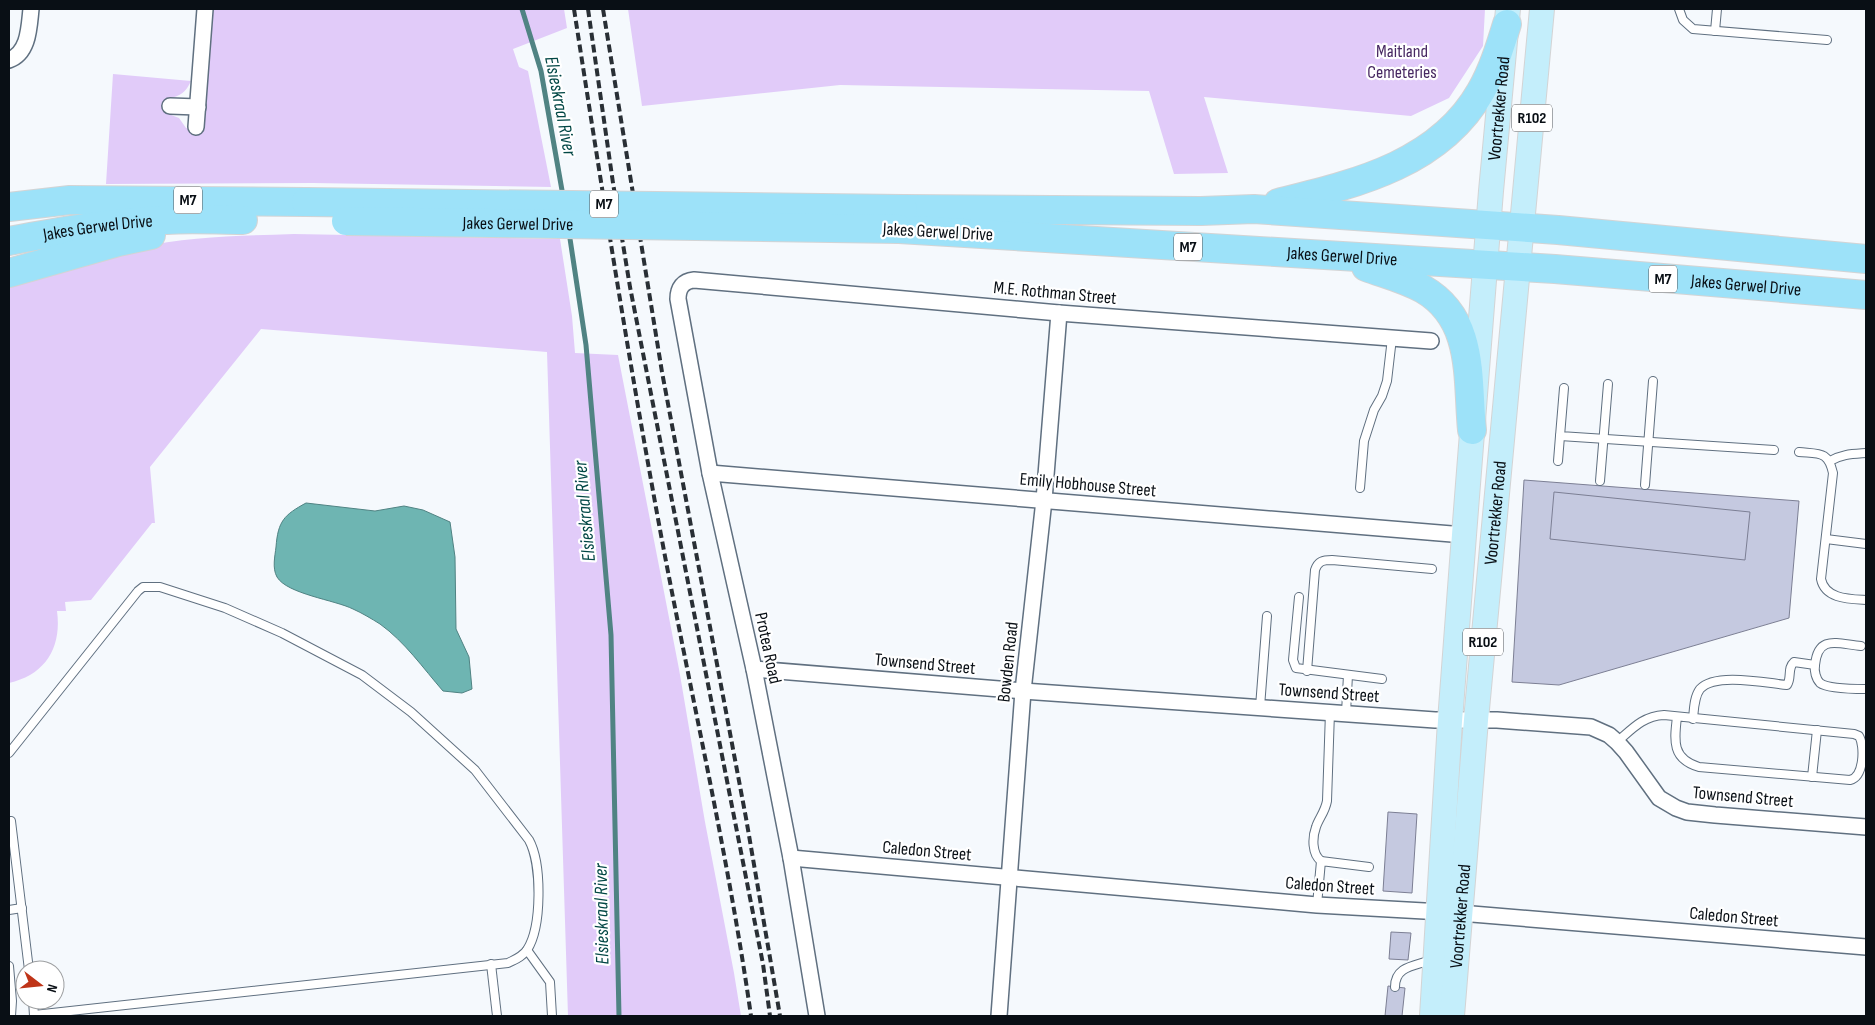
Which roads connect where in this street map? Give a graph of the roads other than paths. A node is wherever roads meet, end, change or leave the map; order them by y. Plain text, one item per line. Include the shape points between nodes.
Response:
1 (31, 9) edge
2 (205, 9) edge
3 (1542, 9) edge
4 (1679, 9) edge
5 (1717, 9) edge
6 (1508, 16) edge
7 (1715, 31) junction
8 (1827, 40) dead end
9 (9, 60) edge
10 (170, 106) dead end
11 (198, 107) junction
12 (196, 127) dead end
13 (9, 192) edge
14 (70, 200) junction
15 (9, 207) edge
16 (1254, 209) junction
17 (305, 211) junction
18 (901, 219) junction
19 (224, 220) junction
20 (1489, 225) junction
21 (1522, 227) junction
22 (9, 241) edge
23 (1338, 257) junction
24 (1866, 259) edge
25 (1486, 265) junction
26 (1518, 268) junction
27 (9, 273) edge
28 (680, 288) joint
29 (1866, 295) edge
30 (1059, 313) junction
31 (1392, 338) junction
32 (1431, 341) dead end
33 (1653, 381) dead end
34 (1608, 384) dead end
35 (1564, 388) dead end
36 (1472, 430) junction
37 (1560, 436) junction
38 (1603, 439) junction
39 (1648, 442) junction
40 (1774, 450) dead end
41 (1799, 452) dead end
42 (1866, 454) edge
43 (1558, 461) dead end
44 (1830, 461) junction
45 (710, 473) junction
46 (1600, 481) dead end
47 (1645, 485) dead end
48 (1360, 488) dead end
49 (1044, 500) junction
50 (1464, 535) junction
51 (1826, 539) junction
52 (1866, 544) edge
53 (1432, 569) dead end
54 (1299, 598) dead end
55 (1866, 600) edge
56 (1268, 616) dead end
57 (1861, 646) dead end
58 (1815, 665) junction
59 (754, 669) junction
60 (1307, 671) junction
61 (1348, 675) junction
62 (1382, 679) dead end
63 (1866, 689) edge
64 (1023, 691) junction
65 (1260, 707) junction
66 (1330, 712) junction
67 (1346, 713) junction
68 (1677, 717) junction
69 (1693, 719) junction
70 (1476, 720) junction
71 (1450, 721) junction
72 (1817, 730) junction
73 (1617, 742) junction
74 (9, 753) edge
75 (1812, 777) junction
76 (11, 821) dead end
77 (1866, 827) edge
78 (791, 858) junction
79 (1321, 861) junction
80 (1369, 867) dead end
81 (1009, 878) junction
82 (1317, 905) junction
83 (22, 908) junction
84 (9, 910) edge
85 (1449, 912) junction
86 (1866, 947) edge
87 (527, 950) junction
88 (1436, 959) junction
89 (28, 960) edge
90 (491, 964) junction
91 (9, 966) edge
92 (1395, 987) dead end
93 (11, 1016) edge
94 (34, 1016) edge
95 (497, 1016) edge
96 (552, 1016) edge
97 (818, 1016) edge
98 (999, 1016) edge
99 (1432, 1016) edge
100 (1452, 1016) edge

1 - 9 street via 24,46 15,58
2 - 11 street
3 - 21 main road, Voortrekker Road / R102
4 - 7 lane via 1683,20 1693,29
5 - 7 lane
6 - 16 highway via 1492,68 1476,98 1454,126 1432,145 1409,160 1375,175
6 - 20 main road, Voortrekker Road / R102
7 - 8 lane
10 - 11 street
11 - 12 street
13 - 14 highway
14 - 15 highway, Jakes Gerwel Drive / M7
14 - 17 highway, Jakes Gerwel Drive / M7
16 - 18 highway, Jakes Gerwel Drive / M7
16 - 20 highway, Jakes Gerwel Drive / M7
17 - 18 highway, Jakes Gerwel Drive / M7, bridge
17 - 19 highway, Jakes Gerwel Drive / M7
18 - 23 highway, Jakes Gerwel Drive / M7
19 - 22 highway, Jakes Gerwel Drive / M7 via 115,223
19 - 27 highway via 118,242
20 - 21 highway, Jakes Gerwel Drive / M7
20 - 25 main road, Voortrekker Road / R102
21 - 24 highway, Jakes Gerwel Drive / M7
21 - 26 main road, Voortrekker Road / R102
23 - 25 highway, Jakes Gerwel Drive / M7
23 - 36 highway via 1416,286 1447,309 1464,342
25 - 26 highway, Jakes Gerwel Drive / M7
25 - 36 main road, Voortrekker Road / R102
26 - 29 highway, Jakes Gerwel Drive / M7
26 - 70 main road, Voortrekker Road / R102
28 - 30 street, M.E. Rothman Street via 694,280
28 - 45 street, Protea Road via 678,299
30 - 31 street, M.E. Rothman Street
30 - 49 street, Bowden Road
31 - 32 street, M.E. Rothman Street
31 - 48 lane via 1387,381 1364,441
33 - 39 lane
34 - 38 lane
35 - 37 lane
36 - 50 main road, Voortrekker Road / R102
37 - 38 lane
37 - 43 lane
38 - 39 lane
38 - 46 lane
39 - 40 lane
39 - 47 lane
41 - 44 lane via 1824,456
42 - 44 lane via 1849,454
44 - 51 lane via 1833,474
45 - 49 street, Emily Hobhouse Street
45 - 59 street, Protea Road
49 - 50 street, Emily Hobhouse Street
49 - 64 street, Bowden Road
50 - 71 main road, Voortrekker Road / R102
51 - 52 lane
51 - 55 lane via 1822,587 1836,596
53 - 60 lane via 1332,560 1318,563
54 - 60 lane via 1293,663 1296,668
56 - 65 lane
57 - 58 lane via 1828,643 1818,649
58 - 63 lane via 1821,684
58 - 69 lane via 1794,662 1786,685 1733,680 1707,683 1698,693
59 - 64 street, Townsend Street
59 - 78 street, Protea Road
60 - 61 lane
61 - 62 lane
61 - 67 lane
64 - 65 street, Townsend Street
64 - 81 street, Bowden Road
65 - 66 street, Townsend Street
66 - 67 street, Townsend Street
66 - 79 lane via 1327,802 1315,830 1315,855
67 - 71 street, Townsend Street
68 - 69 lane
68 - 73 lane via 1645,719
68 - 75 lane via 1676,749 1690,764
69 - 72 lane
70 - 71 street, Townsend Street
70 - 73 street, Townsend Street via 1591,728
70 - 85 main road, Voortrekker Road / R102
71 - 85 main road, Voortrekker Road / R102
72 - 75 lane
72 - 75 lane via 1859,736 1862,743 1860,770 1850,780
73 - 77 street, Townsend Street via 1659,798 1687,812
74 - 87 lane via 143,587 155,586 225,608 282,632 362,676 411,712 475,770 534,848 537,923
76 - 83 lane
78 - 81 street, Caledon Street
78 - 97 street, Protea Road
79 - 80 lane
79 - 82 lane
81 - 82 street, Caledon Street
81 - 98 street, Bowden Road
82 - 85 street, Caledon Street
83 - 84 lane
83 - 89 lane
85 - 86 street, Caledon Street
85 - 88 main road, Voortrekker Road / R102
85 - 100 main road, Voortrekker Road / R102
87 - 90 lane via 508,963
87 - 96 lane via 550,982
88 - 92 lane via 1402,970 1396,976
88 - 99 main road, Voortrekker Road / R102
90 - 94 lane
90 - 95 lane
91 - 93 lane

